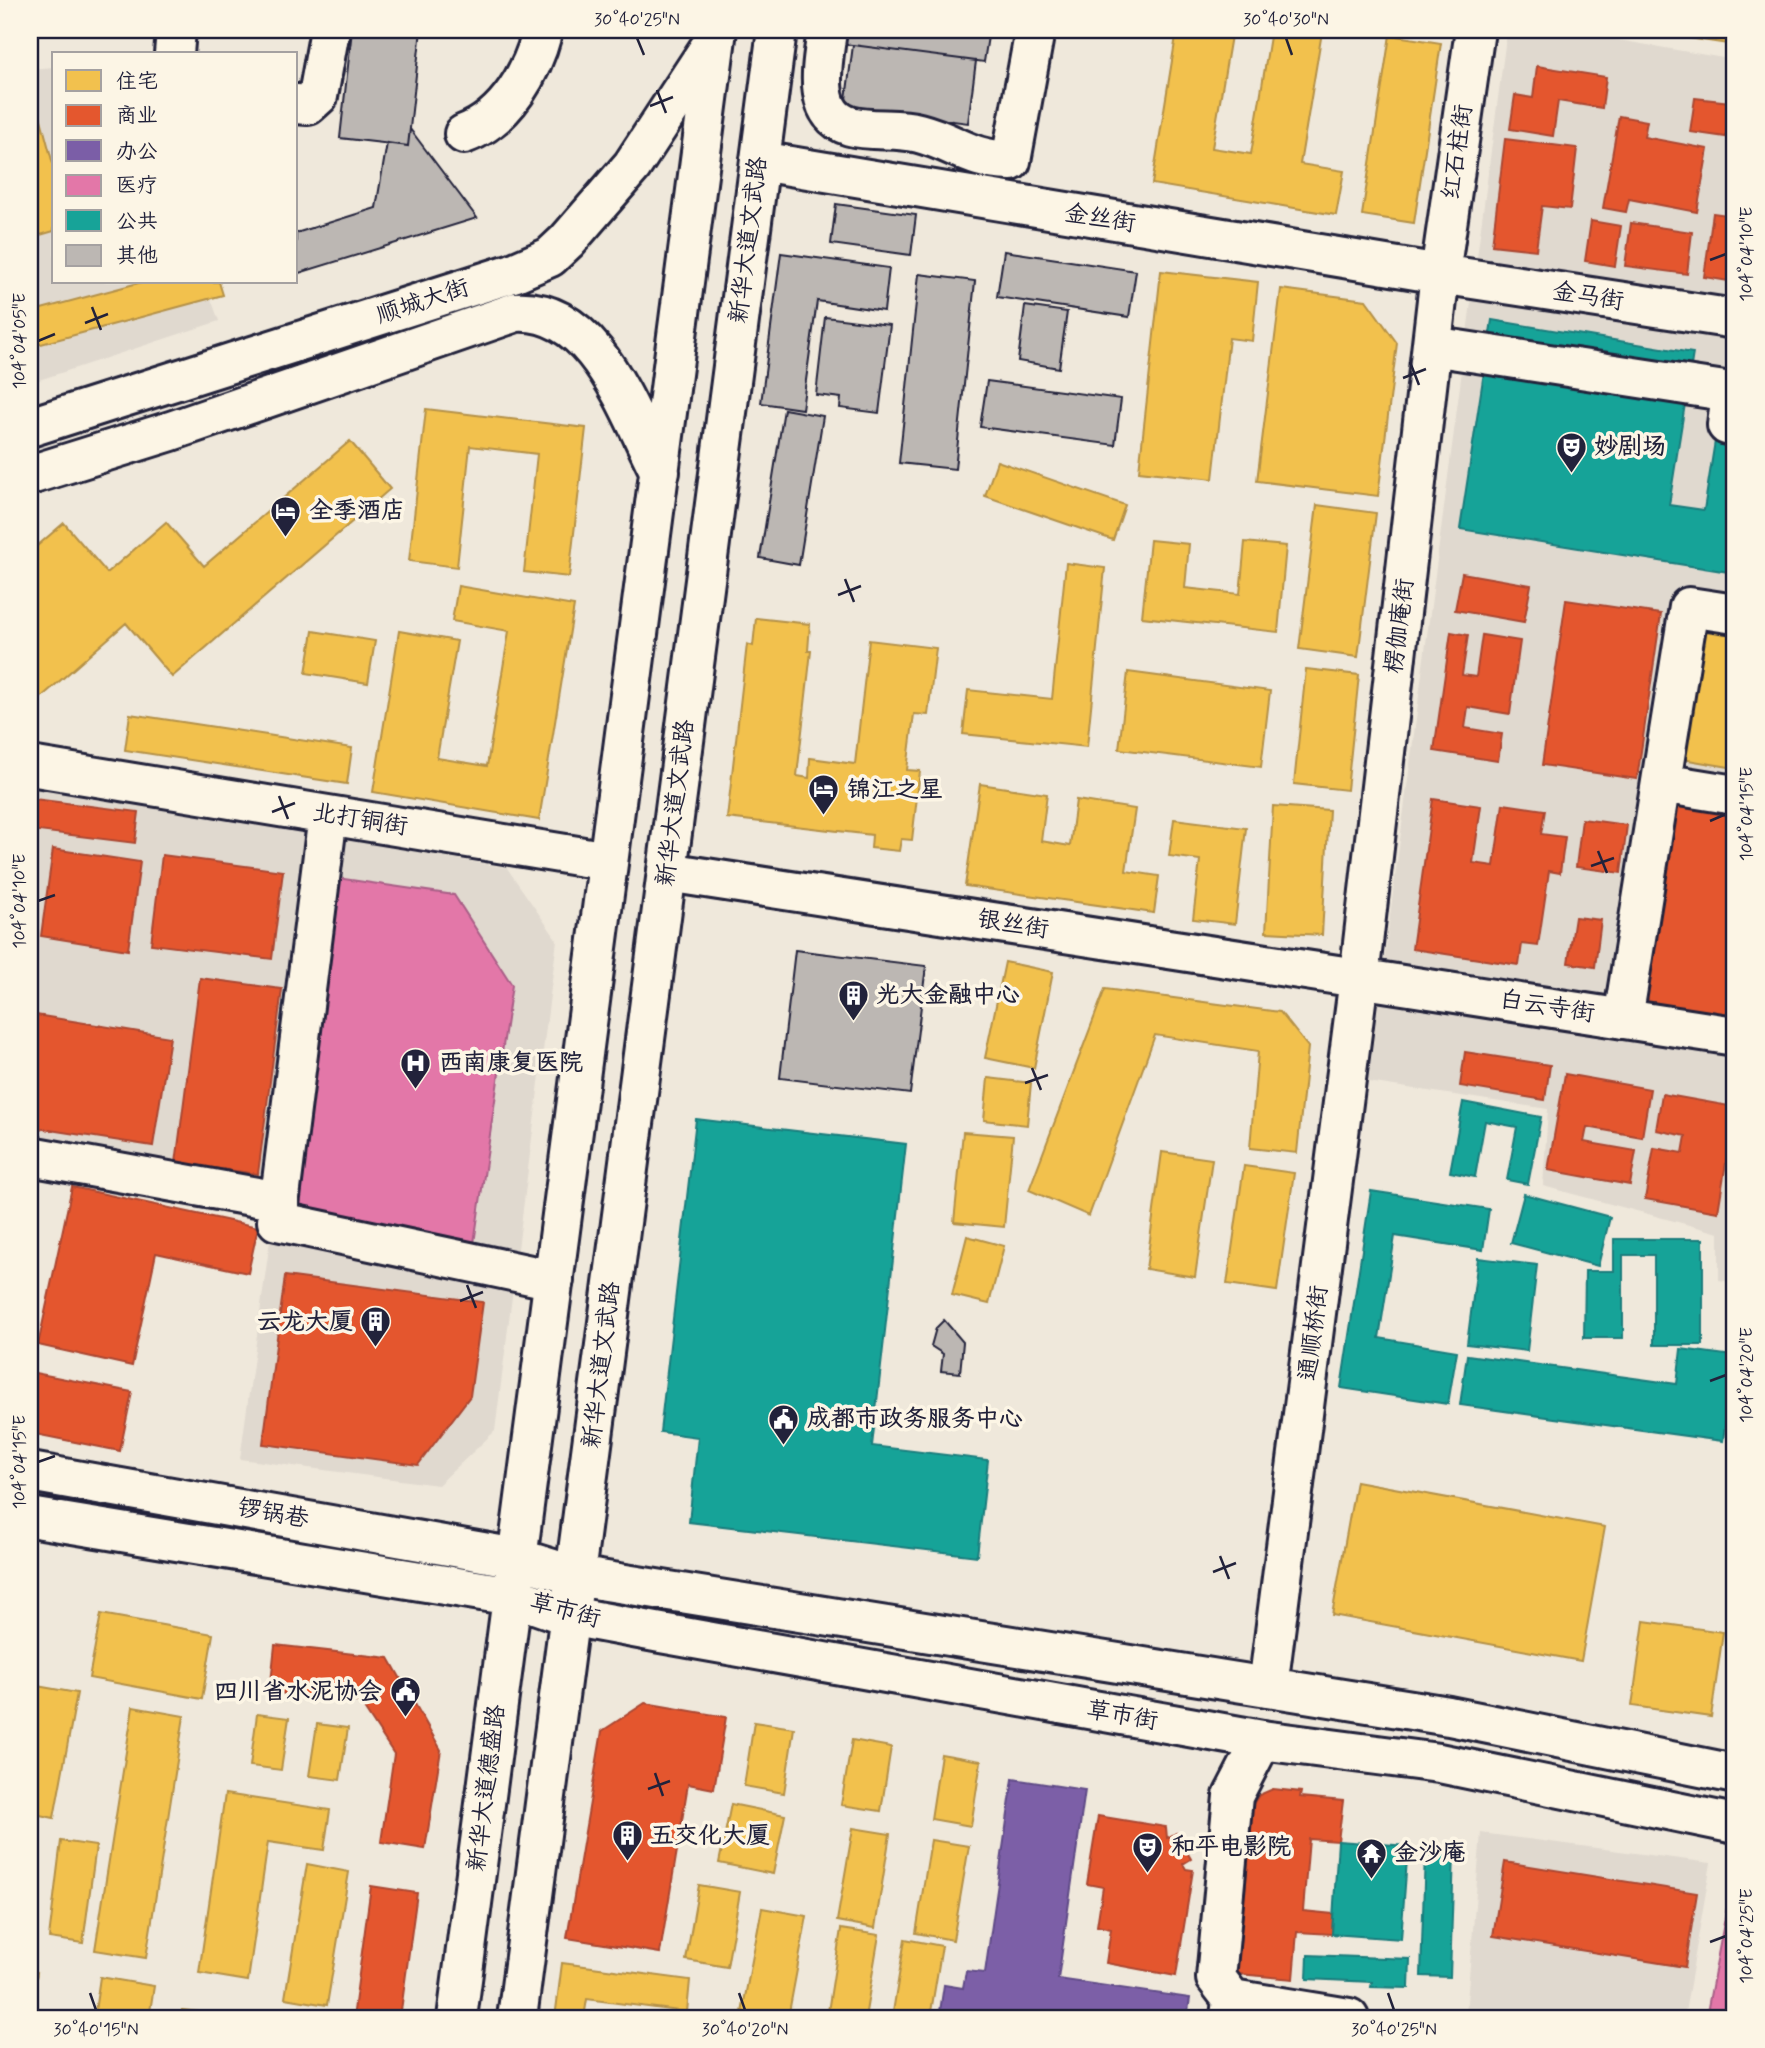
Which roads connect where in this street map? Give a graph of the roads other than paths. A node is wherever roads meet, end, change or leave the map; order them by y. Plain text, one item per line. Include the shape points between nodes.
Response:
1 (176, 30) edge
2 (330, 30) edge
3 (543, 30) edge
4 (777, 30) edge
5 (827, 30) edge
6 (1035, 30) edge
7 (1475, 30) edge
8 (717, 33) edge
9 (174, 52) edge
10 (298, 104) edge
11 (464, 134) dead end
12 (995, 160) junction
13 (760, 161) junction
14 (989, 200) junction
15 (1440, 274) junction
16 (1735, 319) edge
17 (1432, 346) junction
18 (1735, 427) edge
19 (30, 428) edge
20 (660, 472) junction
21 (30, 475) edge
22 (1735, 614) edge
23 (30, 766) edge
24 (1661, 783) junction
25 (1735, 794) edge
26 (328, 815) junction
27 (608, 861) junction
28 (667, 872) junction
29 (1359, 978) junction
30 (1623, 1019) junction
31 (1735, 1036) edge
32 (30, 1156) edge
33 (279, 1201) junction
34 (554, 1280) junction
35 (30, 1472) edge
36 (30, 1517) edge
37 (517, 1558) junction
38 (575, 1576) junction
39 (512, 1596) junction
40 (569, 1616) junction
41 (1268, 1687) junction
42 (1262, 1740) junction
43 (1735, 1774) edge
44 (1735, 1824) edge
45 (1231, 2009) edge
46 (457, 2018) edge
47 (517, 2018) edge
48 (1349, 2018) edge

1 - 9 main road
2 - 10 main road via 318,96 308,105
3 - 11 main road via 522,82 501,110
4 - 13 main road, 新华大道文武路
5 - 12 main road via 821,78 831,113 848,125 916,132 968,155
6 - 12 main road via 1011,161
7 - 15 main road, 红石柱街
8 - 19 main road, 顺城大街 via 632,166 550,257 513,273
8 - 20 main road
12 - 14 main road
13 - 14 main road, 金丝街
13 - 28 main road, 新华大道文武路
14 - 15 main road, 金丝街
15 - 16 main road, 金马街
15 - 17 main road, 楞伽庵街
17 - 18 main road via 1731,392 1727,425
17 - 29 main road, 楞伽庵街
20 - 21 main road, 顺城大街 via 593,349 572,327 536,310 516,312
20 - 27 main road
22 - 24 main road via 1689,607
23 - 26 main road, 北打铜街
24 - 25 main road
24 - 30 main road
26 - 27 main road, 北打铜街
26 - 33 main road
27 - 34 main road
28 - 29 main road, 银丝街
28 - 38 main road, 新华大道文武路
29 - 30 main road, 白云寺街
29 - 41 main road, 通顺桥街
30 - 31 main road, 白云寺街
32 - 33 main road
33 - 34 main road via 276,1221
34 - 37 main road
35 - 37 main road, 锣锅巷
36 - 39 main road, 锣锅巷
37 - 38 main road, 草市街
37 - 39 main road, 新华大道德盛路
38 - 40 main road
38 - 41 main road, 草市街
39 - 40 main road, 草市街
39 - 46 main road, 新华大道德盛路
40 - 42 main road, 草市街
40 - 47 main road
41 - 43 main road, 草市街 via 1449,1716
42 - 44 main road, 草市街 via 1440,1763
42 - 45 main road via 1233,1796 1216,1978
45 - 48 main road

